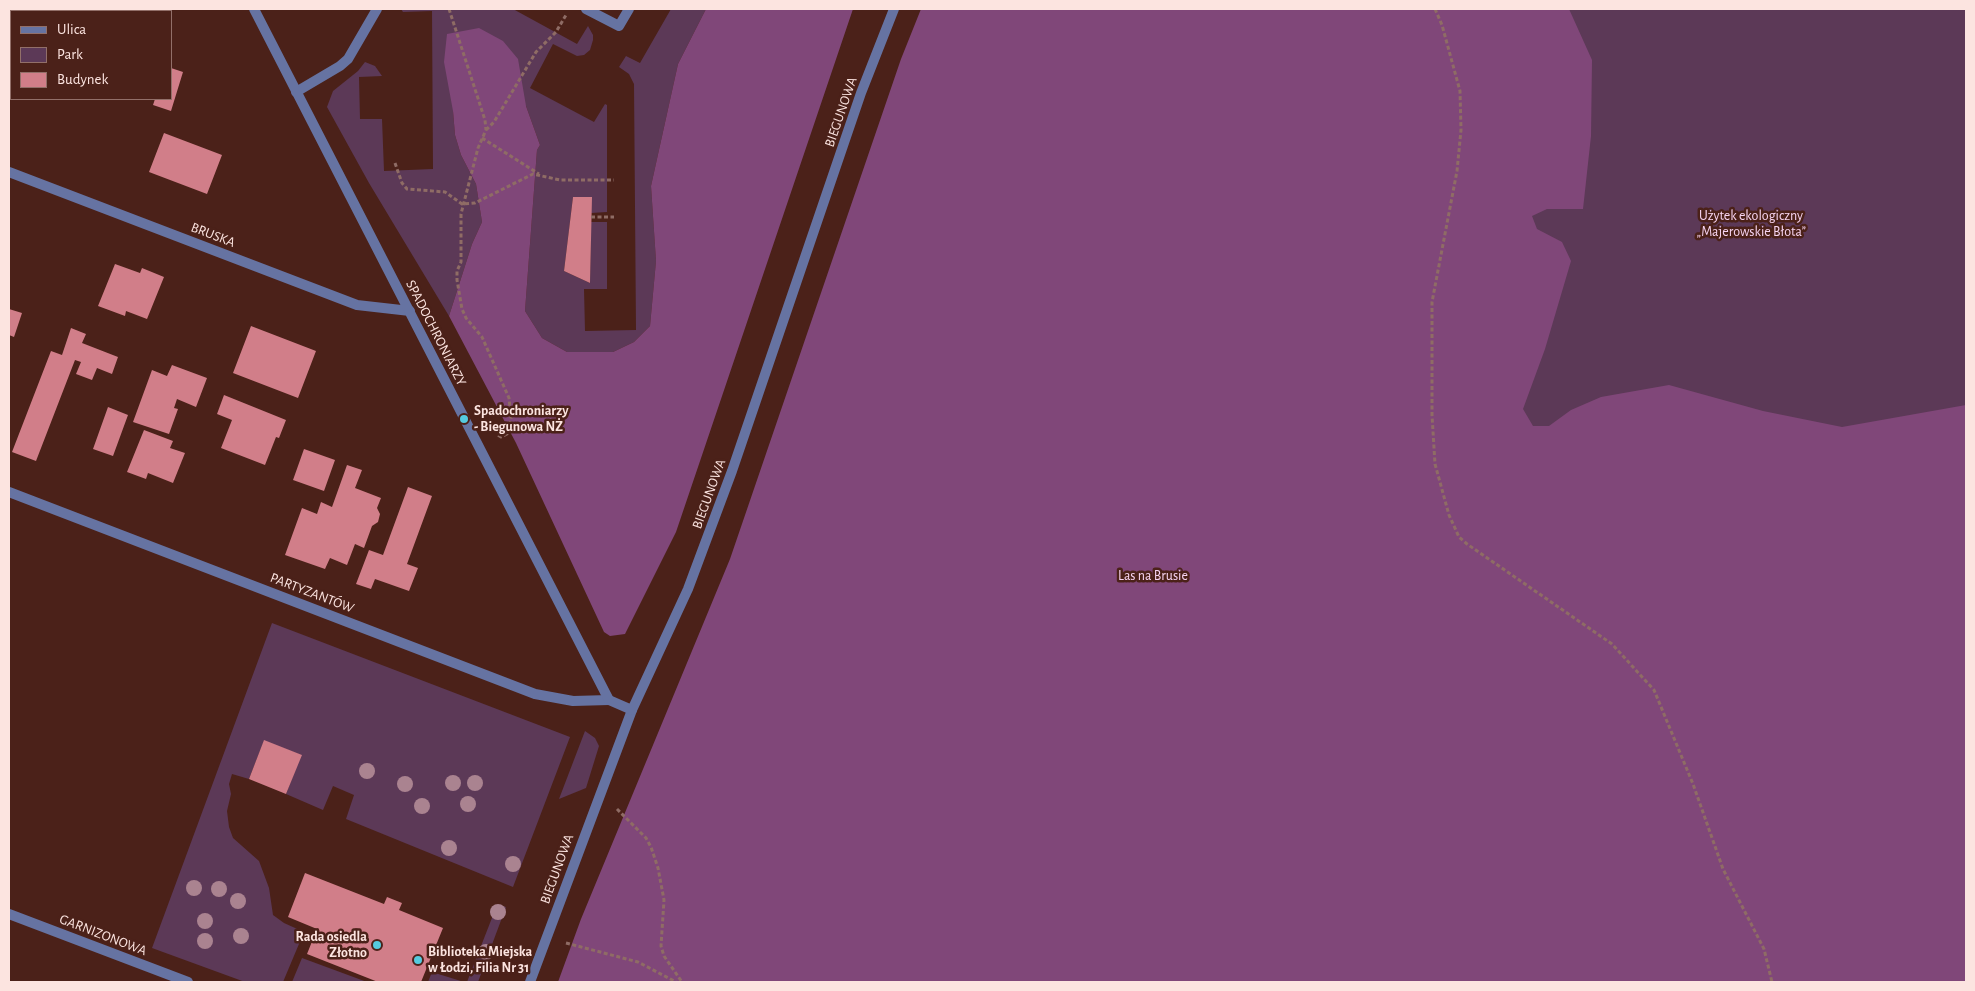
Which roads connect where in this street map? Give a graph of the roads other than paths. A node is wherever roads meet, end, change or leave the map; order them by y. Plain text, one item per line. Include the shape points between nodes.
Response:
1 (254, 9) edge
2 (377, 9) edge
3 (586, 9) edge
4 (629, 9) edge
5 (894, 9) edge
6 (296, 92) junction
7 (9, 172) edge
8 (410, 311) junction
9 (9, 492) edge
10 (610, 700) junction
11 (632, 710) junction
12 (9, 914) edge
13 (188, 982) edge
14 (530, 982) edge

1 - 6 street, SPADOCHRONIARZY
2 - 6 street via 348,59
3 - 4 street via 619,26
5 - 11 street, BIEGUNOWA via 861,92 732,471 688,589
6 - 8 street, SPADOCHRONIARZY
7 - 8 street, BRUSKA via 357,305
8 - 10 street, SPADOCHRONIARZY
9 - 10 street, PARTYZANTÓW via 535,694 573,701
10 - 11 street
11 - 14 street, BIEGUNOWA
12 - 13 street, GARNIZONOWA

